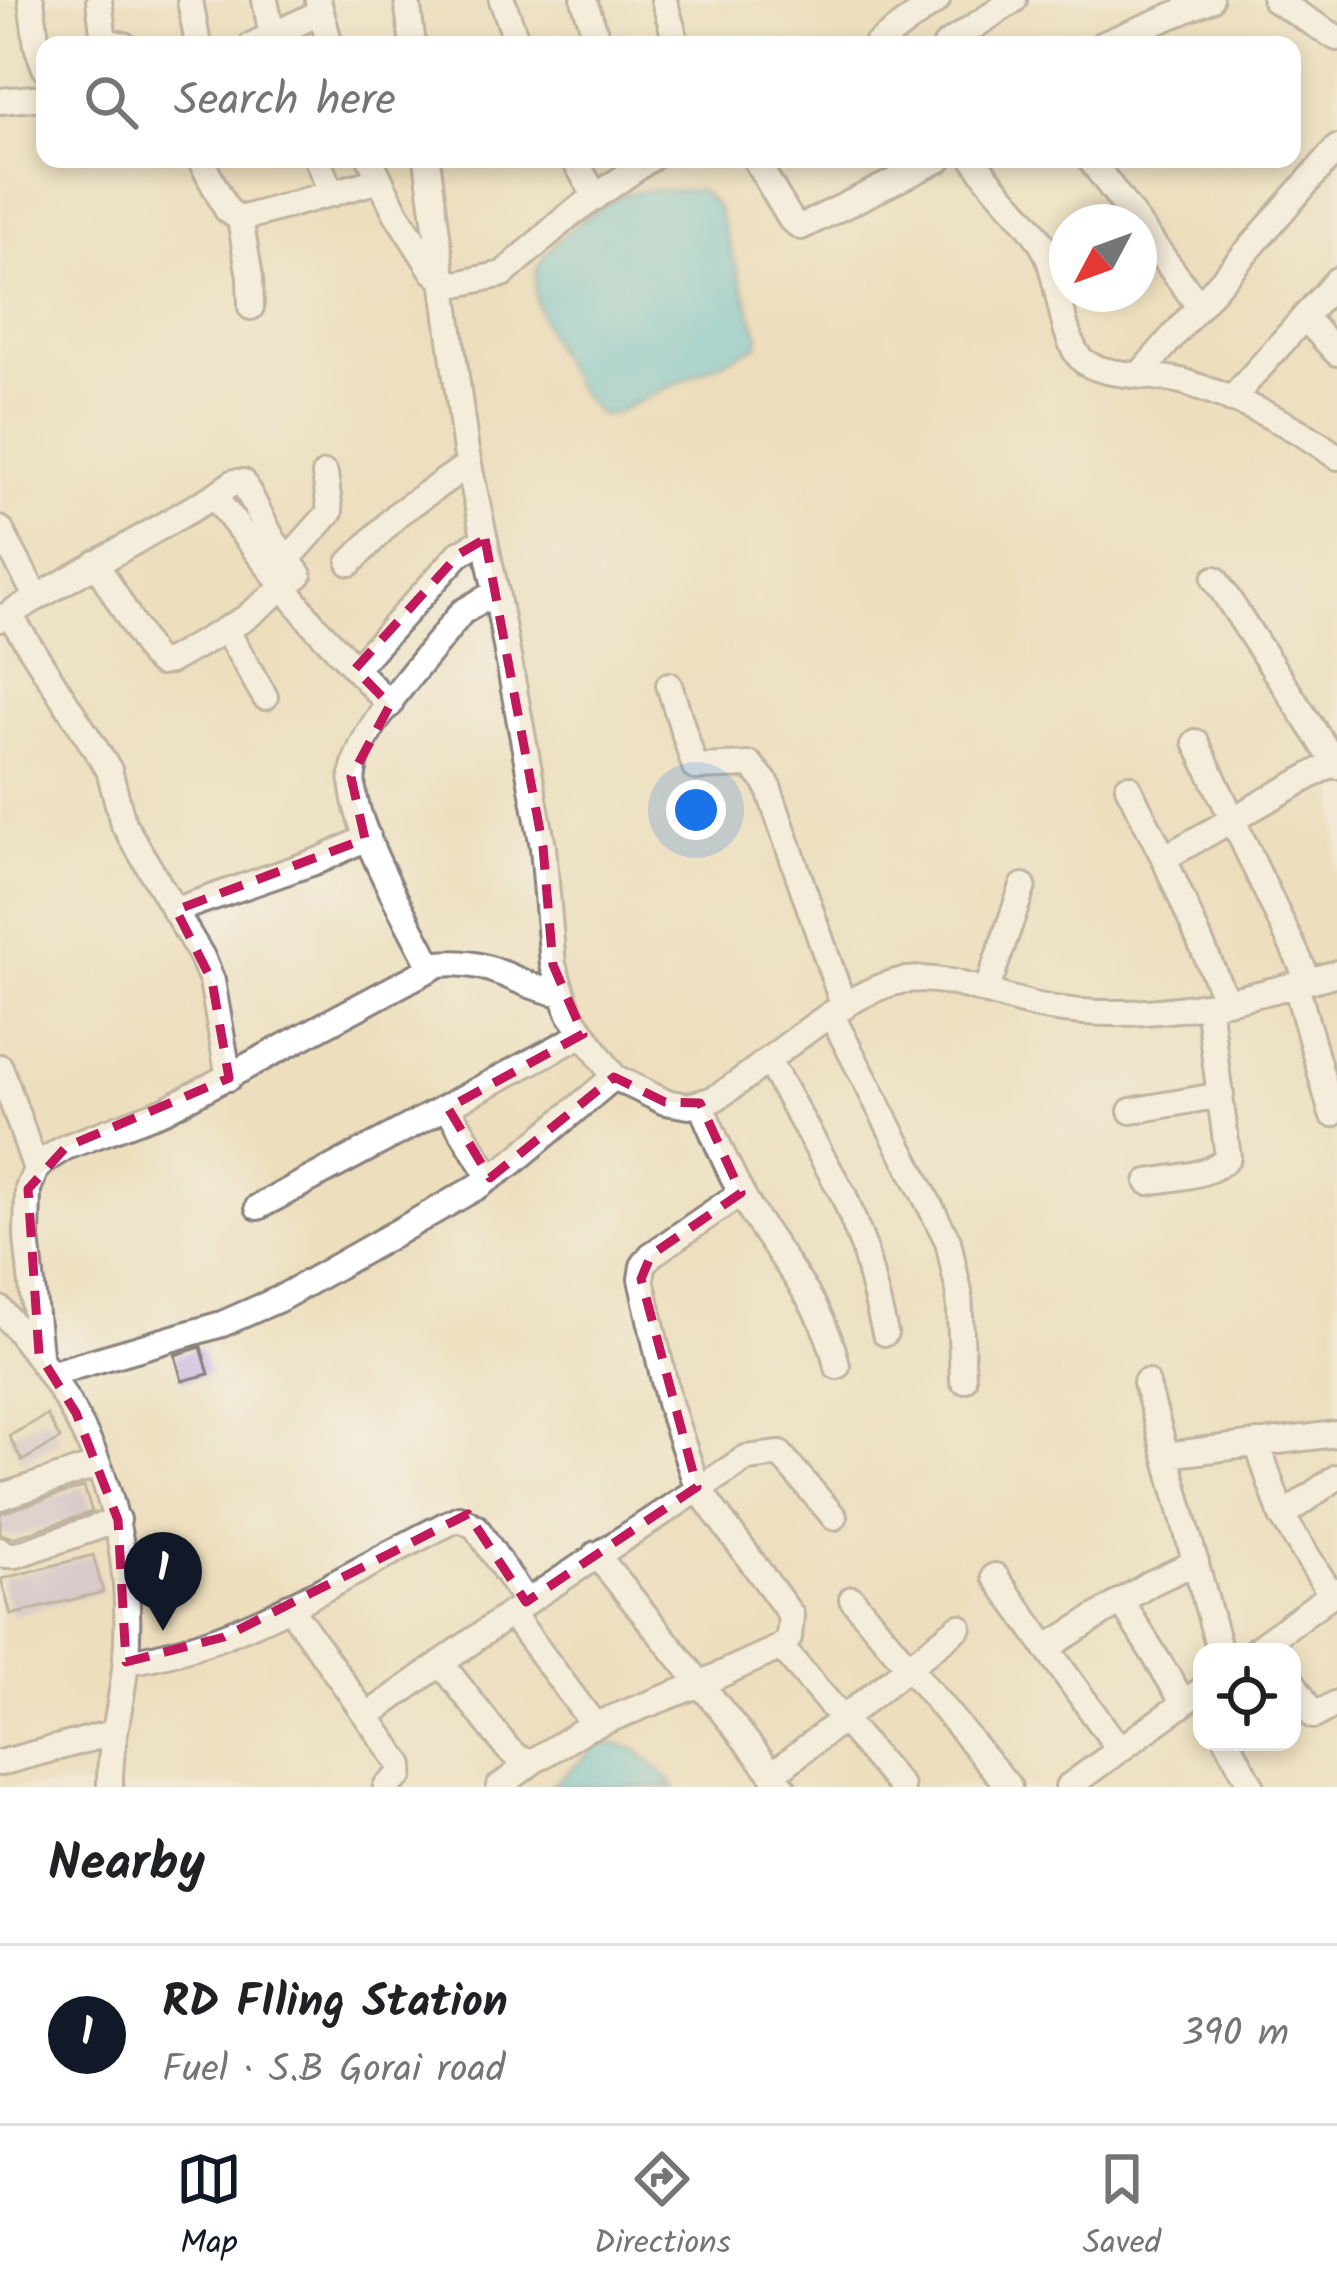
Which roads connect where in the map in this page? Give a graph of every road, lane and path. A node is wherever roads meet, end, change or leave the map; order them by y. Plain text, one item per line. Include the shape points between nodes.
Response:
1 (31, 0) edge
2 (99, 0) edge
3 (190, 0) edge
4 (265, 0) edge
5 (407, 0) edge
6 (502, 0) edge
7 (584, 0) edge
8 (664, 0) edge
9 (937, 0) edge
10 (1014, 0) edge
11 (1210, 0) edge
12 (1275, 0) edge
13 (320, 6) edge
14 (103, 36) edge
15 (196, 36) edge
16 (266, 36) edge
17 (275, 36) edge
18 (328, 36) edge
19 (412, 36) edge
20 (515, 36) edge
21 (596, 36) edge
22 (674, 36) edge
23 (888, 36) edge
24 (960, 36) edge
25 (1123, 36) edge
26 (36, 38) edge
27 (1337, 38) edge
28 (36, 98) edge
29 (0, 100) edge
30 (1337, 148) edge
31 (205, 168) edge
32 (321, 168) edge
33 (428, 168) edge
34 (579, 168) edge
35 (637, 168) edge
36 (767, 168) edge
37 (922, 168) edge
38 (981, 168) edge
39 (1097, 168) edge
40 (375, 169) edge
41 (332, 194) junction
42 (596, 197) junction
43 (1124, 204) edge
44 (240, 219) junction
45 (1157, 249) edge
46 (1337, 280) edge
47 (446, 281) junction
48 (1199, 306) junction
49 (250, 307) dead end
50 (1304, 317) junction
51 (1337, 353) edge
52 (1141, 374) junction
53 (1231, 400) junction
54 (1337, 457) edge
55 (469, 464) junction
56 (325, 474) dead end
57 (214, 496) junction
58 (0, 529) edge
59 (485, 539) junction
60 (287, 560) junction
61 (97, 562) junction
62 (350, 562) dead end
63 (1215, 578) dead end
64 (284, 589) junction
65 (496, 592) junction
66 (37, 598) junction
67 (4, 617) edge
68 (226, 630) junction
69 (355, 669) junction
70 (669, 685) dead end
71 (265, 697) dead end
72 (390, 705) junction
73 (1196, 742) dead end
74 (1336, 764) edge
75 (1128, 787) dead end
76 (1233, 819) junction
77 (368, 837) junction
78 (1164, 858) junction
79 (1023, 886) dead end
80 (176, 910) junction
81 (430, 968) junction
82 (1337, 973) edge
83 (1303, 983) junction
84 (986, 992) junction
85 (563, 994) junction
86 (1217, 1003) junction
87 (838, 1011) junction
88 (583, 1034) junction
89 (769, 1062) junction
90 (0, 1067) edge
91 (614, 1077) junction
92 (229, 1078) junction
93 (1221, 1095) junction
94 (700, 1102) junction
95 (448, 1108) junction
96 (1131, 1111) dead end
97 (1332, 1114) dead end
98 (36, 1169) junction
99 (490, 1178) junction
100 (1148, 1182) dead end
101 (741, 1193) junction
102 (258, 1208) dead end
103 (27, 1237) junction
104 (0, 1244) edge
105 (0, 1309) edge
106 (885, 1333) dead end
107 (45, 1363) junction
108 (837, 1366) dead end
109 (963, 1380) dead end
110 (1146, 1382) dead end
111 (1336, 1434) edge
112 (1257, 1443) junction
113 (1166, 1455) junction
114 (98, 1465) junction
115 (1337, 1477) edge
116 (697, 1487) junction
117 (0, 1497) edge
118 (1282, 1516) junction
119 (834, 1517) dead end
120 (118, 1520) junction
121 (0, 1550) edge
122 (596, 1554) junction
123 (1196, 1562) junction
124 (995, 1576) dead end
125 (1334, 1592) edge
126 (852, 1599) dead end
127 (1120, 1601) junction
128 (289, 1606) junction
129 (518, 1608) junction
130 (959, 1628) dead end
131 (1218, 1643) edge
132 (1272, 1643) edge
133 (781, 1647) junction
134 (1046, 1648) junction
135 (126, 1662) junction
136 (441, 1663) junction
137 (910, 1668) junction
138 (700, 1684) junction
139 (1193, 1689) edge
140 (1301, 1695) edge
141 (1193, 1697) edge
142 (1337, 1703) edge
143 (368, 1716) junction
144 (844, 1720) junction
145 (594, 1725) junction
146 (112, 1733) junction
147 (1119, 1749) junction
148 (1233, 1751) edge
149 (532, 1762) junction
150 (0, 1763) edge
151 (400, 1765) junction
152 (778, 1781) edge
153 (110, 1787) edge
154 (386, 1787) edge
155 (421, 1787) edge
156 (499, 1787) edge
157 (901, 1787) edge
158 (1009, 1787) edge
159 (1068, 1787) edge
160 (1252, 1787) edge

1 - 26 street
2 - 14 street
3 - 15 street
4 - 16 street
5 - 19 street
6 - 20 street
7 - 21 street
8 - 22 street
9 - 23 street
10 - 24 street
11 - 25 street
12 - 27 street
13 - 17 street
13 - 18 street
28 - 29 street
30 - 48 street
31 - 44 street
32 - 41 street
33 - 47 street
34 - 42 street
35 - 42 street
36 - 37 street via 801,227
38 - 52 street via 1043,247 1079,357
39 - 43 street
40 - 41 street
40 - 47 street via 417,247
41 - 44 street
42 - 47 street via 503,274 473,284
44 - 49 street
45 - 48 street
46 - 50 street
47 - 55 street
48 - 52 street
50 - 51 street
50 - 53 street
52 - 53 street
53 - 54 street
55 - 59 street
55 - 62 street via 399,513
56 - 60 street via 328,517
57 - 60 street via 243,482
57 - 61 street
57 - 64 street
58 - 66 street
59 - 65 street
59 - 69 street via 459,554
60 - 64 street via 299,574
61 - 66 street
61 - 68 street via 160,663
63 - 74 street
64 - 68 street
64 - 69 street
65 - 72 street via 462,612
65 - 85 street
66 - 67 street
67 - 80 street via 109,770 123,823
68 - 71 street
69 - 72 street
70 - 87 street via 695,766 752,765 767,784
72 - 77 street via 351,777
73 - 76 street
74 - 76 street
75 - 78 street
76 - 78 street
76 - 83 street
77 - 80 street
77 - 81 street
78 - 86 street
79 - 84 street
80 - 92 street via 212,981
81 - 85 street via 477,962
81 - 92 street
82 - 83 street
83 - 86 street
83 - 97 street
84 - 86 street via 1118,1014
84 - 87 street via 906,980
85 - 88 street
86 - 93 street
87 - 89 street
87 - 109 street via 947,1240 959,1292
88 - 91 street
88 - 95 street
89 - 94 street
89 - 106 street via 844,1196
90 - 98 street
91 - 94 street via 665,1102
91 - 99 street
92 - 98 street via 66,1147
93 - 96 street
93 - 100 street via 1225,1163
94 - 101 street
95 - 99 street
95 - 102 street
98 - 103 street
99 - 107 street via 222,1324
101 - 108 street via 823,1321
101 - 116 street via 643,1266 670,1403
103 - 104 street
103 - 107 street
105 - 107 street
107 - 114 street
110 - 113 street
111 - 112 street
112 - 113 street
112 - 118 street
113 - 123 street
114 - 117 street
114 - 120 street
115 - 118 street
116 - 119 street via 746,1458 780,1454
116 - 122 street
116 - 133 street via 791,1616
118 - 125 street
120 - 121 street via 16,1556
120 - 135 street
122 - 129 street
122 - 138 street
123 - 127 street
123 - 131 street
124 - 134 street
125 - 132 street
126 - 137 street
127 - 134 street
127 - 139 street
128 - 129 street via 459,1518 476,1528
128 - 135 street via 194,1648
128 - 143 street
129 - 136 street
129 - 145 street
130 - 137 street
133 - 138 street
133 - 144 street
134 - 147 street
135 - 146 street
136 - 143 street
136 - 149 street via 508,1749
137 - 144 street
137 - 158 street
138 - 145 street
138 - 152 street
140 - 142 street via 1315,1716
141 - 147 street
143 - 151 street
144 - 152 street
144 - 157 street
145 - 149 street
146 - 150 street
146 - 153 street
147 - 159 street
148 - 160 street
149 - 156 street
151 - 154 street
151 - 155 street

